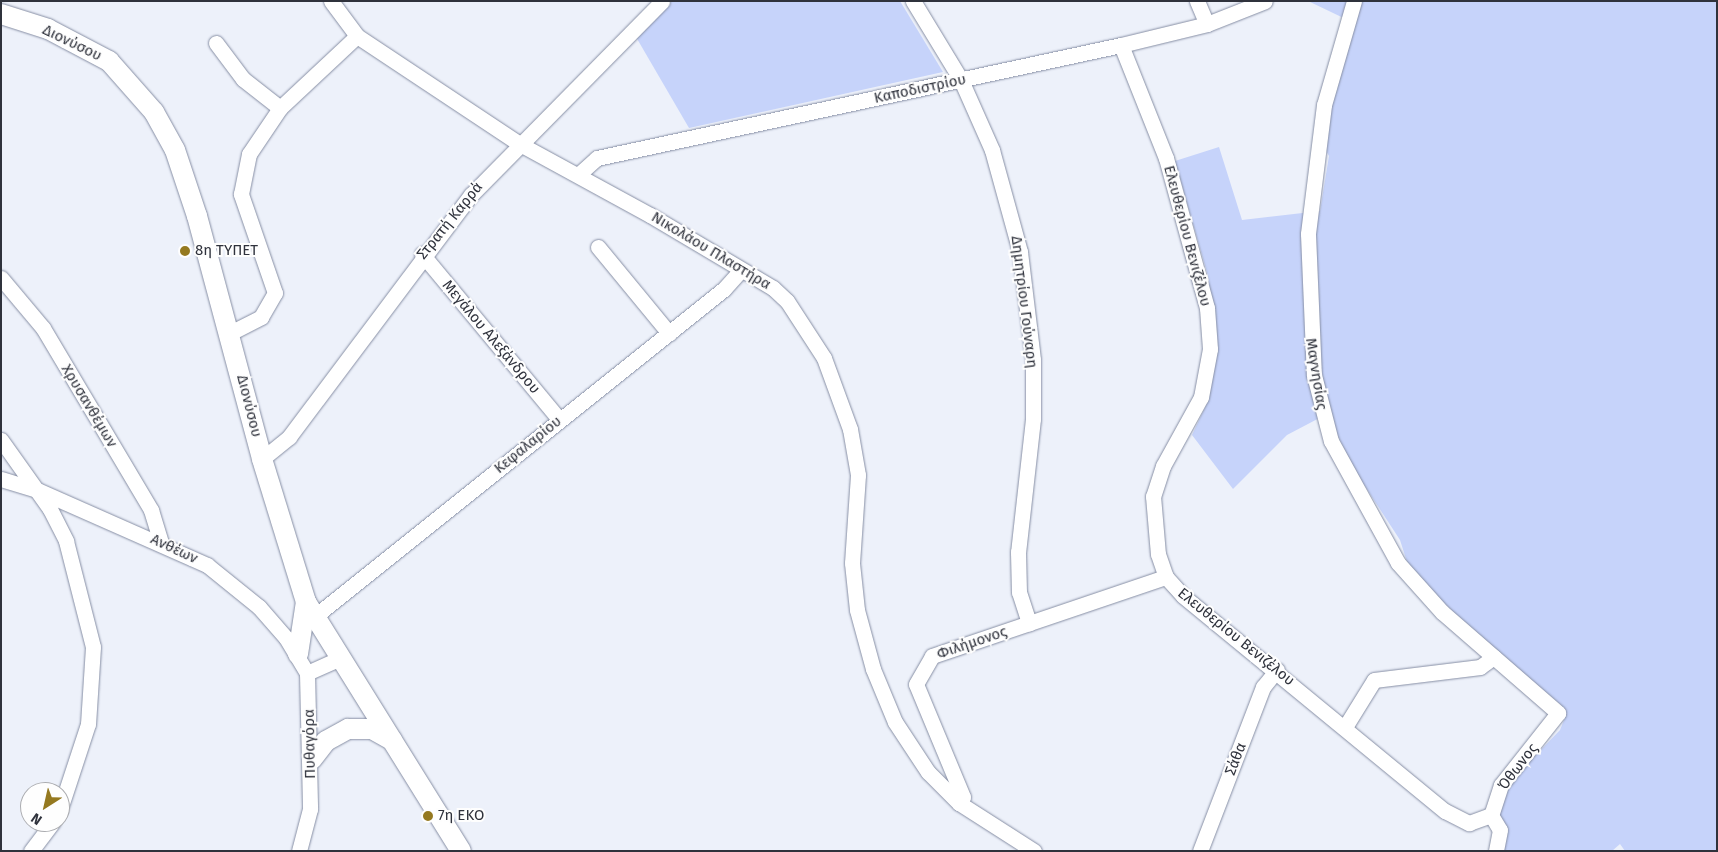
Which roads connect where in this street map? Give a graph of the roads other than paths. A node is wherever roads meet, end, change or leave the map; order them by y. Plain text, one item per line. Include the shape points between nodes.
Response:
1 (331, 1) edge
2 (662, 1) edge
3 (913, 1) edge
4 (1197, 1) edge
5 (1264, 1) edge
6 (1354, 1) edge
7 (1, 14) edge
8 (1207, 24) junction
9 (357, 36) junction
10 (216, 43) dead end
11 (1121, 46) junction
12 (961, 80) junction
13 (280, 108) junction
14 (518, 143) junction
15 (578, 175) junction
16 (598, 247) dead end
17 (422, 254) junction
18 (740, 271) junction
19 (1, 278) edge
20 (230, 333) junction
21 (669, 333) junction
22 (559, 419) junction
23 (1, 440) edge
24 (262, 459) junction
25 (1, 479) edge
26 (37, 490) junction
27 (161, 543) junction
28 (1166, 577) junction
29 (310, 610) junction
30 (1029, 623) junction
31 (298, 654) junction
32 (1494, 657) junction
33 (341, 658) junction
34 (1277, 670) junction
35 (307, 674) junction
36 (1554, 723) joint
37 (1345, 727) junction
38 (392, 740) junction
39 (312, 758) junction
40 (69, 782) edge
41 (959, 803) junction
42 (1491, 815) junction
43 (45, 832) edge
44 (31, 851) edge
45 (300, 851) edge
46 (461, 851) edge
47 (1034, 851) edge
48 (1200, 851) edge
49 (1496, 851) edge

1 - 9 street, Νικολάου Πλαστήρα
2 - 14 street, Στρατή Καρρά
3 - 12 street, Δημητρίου Γούναρη
4 - 8 street
5 - 8 street, Καποδιστρίου
6 - 32 street, Μαγνησίας via 1324,105 1308,234 1309,326 1320,409 1335,449 1398,563 1442,612
7 - 20 main road, Διονύσου via 48,29 108,60 154,112 175,150
8 - 11 street, Καποδιστρίου
9 - 13 street
9 - 14 street, Νικολάου Πλαστήρα
10 - 13 street via 243,79
11 - 12 street, Καποδιστρίου
11 - 28 street, Ελευθερίου Βενιζέλου via 1166,158 1207,308 1210,349 1201,397 1163,466 1153,496 1158,554
12 - 15 street, Καποδιστρίου via 597,158
12 - 30 street, Δημητρίου Γούναρη via 992,150 1010,207 1029,318 1032,419 1018,552 1019,592
13 - 20 street via 249,154 241,194 275,293 261,317
14 - 15 street, Νικολάου Πλαστήρα
14 - 17 street, Στρατή Καρρά
15 - 18 street, Νικολάου Πλαστήρα
16 - 21 street
17 - 22 street, Μεγάλου Αλεξάνδρου
17 - 24 street, Στρατή Καρρά via 289,437
18 - 21 street, Κεφαλαρίου
18 - 41 street, Νικολάου Πλαστήρα via 784,298 817,345 839,392 858,474 852,563 857,610 873,669 912,749
19 - 27 street, Χρυσανθέμων via 43,328 151,510
20 - 24 main road, Διονύσου
21 - 22 street, Κεφαλαρίου
22 - 29 street, Κεφαλαρίου
23 - 26 street
24 - 29 main road, Διονύσου
25 - 26 street, Ανθέων
26 - 27 street, Ανθέων
26 - 40 street via 66,541 93,647 88,724
27 - 31 street, Ανθέων via 224,576 259,607
28 - 30 street, Φιλήμονος
28 - 34 street, Ελευθερίου Βενιζέλου via 1183,596
29 - 31 main road
29 - 33 main road, Διονύσου
30 - 41 street, Φιλήμονος via 932,656 921,668 916,684 963,797
31 - 35 street, Ανθέων
32 - 36 street, Μαγνησίας via 1556,708
32 - 37 street via 1480,666 1374,680
33 - 35 street
33 - 38 main road, Διονύσου
34 - 37 street, Ελευθερίου Βενιζέλου
34 - 48 street, Σάθα via 1263,687
35 - 39 street, Πυθαγόρα
36 - 42 street, Όθωνος via 1501,784
37 - 42 street, Ελευθερίου Βενιζέλου via 1457,820 1469,823
38 - 39 main road via 372,729 348,729 326,741
38 - 46 main road, Διονύσου
39 - 45 street, Πυθαγόρα via 310,809
41 - 47 street, Νικολάου Πλαστήρα
42 - 49 street via 1500,830
43 - 44 street

